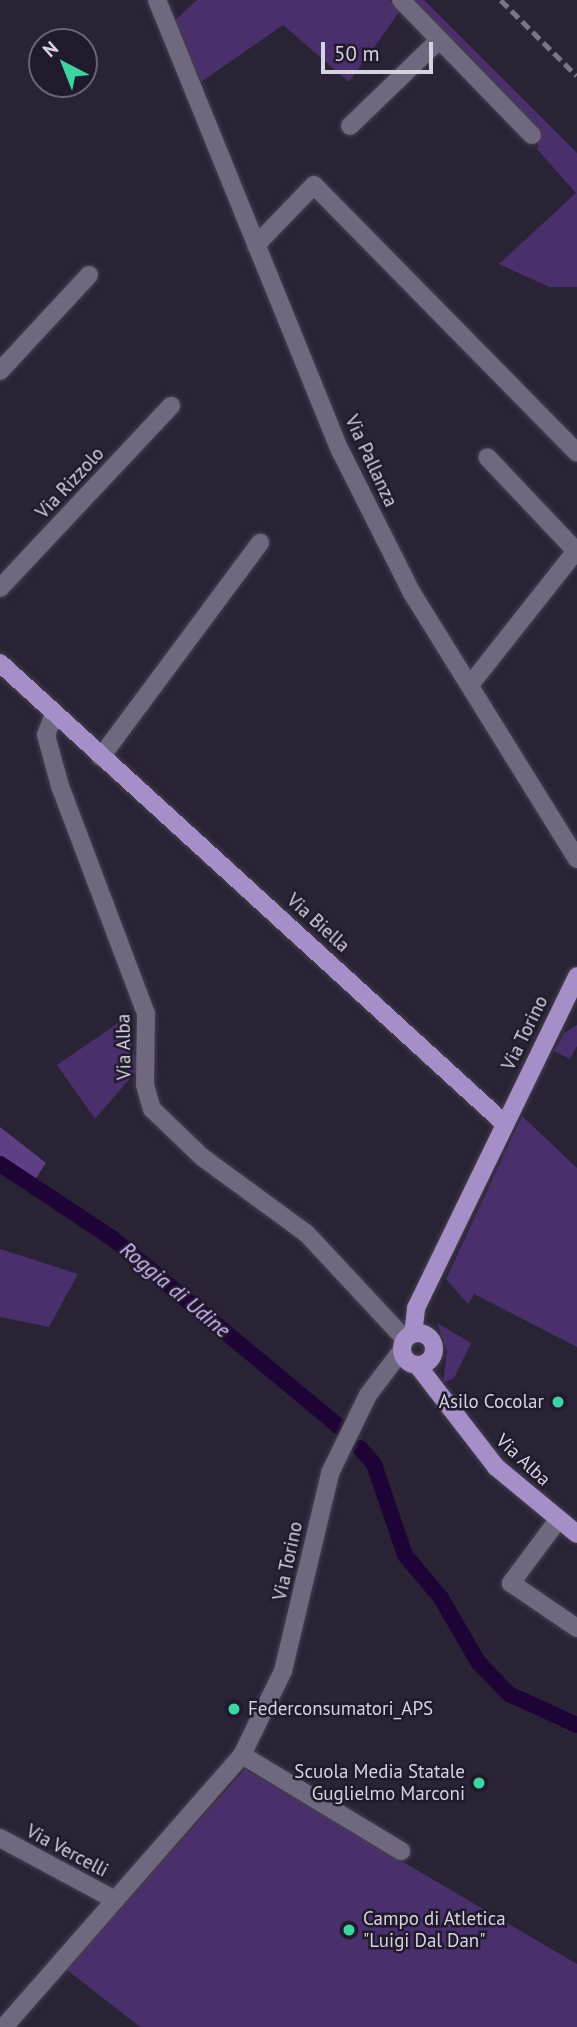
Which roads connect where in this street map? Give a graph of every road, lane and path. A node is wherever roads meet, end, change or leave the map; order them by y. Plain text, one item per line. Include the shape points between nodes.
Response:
1 (401, 0) edge
2 (164, 4) edge
3 (439, 40) junction
4 (350, 126) dead end
5 (532, 135) dead end
6 (256, 245) junction
7 (89, 275) dead end
8 (0, 371) edge
9 (171, 406) dead end
10 (577, 453) edge
11 (487, 457) dead end
12 (260, 543) dead end
13 (577, 550) edge
14 (0, 588) edge
15 (0, 663) edge
16 (470, 685) junction
17 (54, 714) junction
18 (70, 729) junction
19 (47, 741) junction
20 (101, 757) junction
21 (577, 859) edge
22 (577, 976) edge
23 (504, 1123) junction
24 (415, 1349) junction
25 (558, 1520) junction
26 (577, 1535) edge
27 (577, 1628) edge
28 (242, 1755) junction
29 (0, 1838) edge
30 (401, 1851) dead end
31 (115, 1900) junction
32 (4, 2027) edge

1 - 3 street
2 - 6 street, Via Pallanza
3 - 4 street
3 - 5 street
6 - 10 street via 314,185
6 - 16 street, Via Pallanza via 340,450 412,593
7 - 8 street
9 - 14 street, Via Rizzolo
11 - 13 street
12 - 20 street
13 - 16 street
15 - 17 main road, Via Biella
16 - 21 street, Via Pallanza
17 - 18 main road, Via Biella
17 - 19 street
18 - 19 street
18 - 20 main road, Via Biella
19 - 24 street, Via Alba via 136,974 146,1013 145,1085 152,1109 202,1157 306,1233
20 - 23 main road, Via Biella
22 - 23 main road, Via Torino
23 - 24 main road, Via Torino via 421,1298
24 - 25 main road, Via Alba via 440,1393 496,1467
24 - 28 street, Via Torino via 379,1379 330,1474 283,1671
25 - 26 main road, Via Alba
25 - 27 street via 512,1583
28 - 30 street
28 - 31 street, Via Torino
29 - 31 street, Via Vercelli
31 - 32 street, Via Torino

